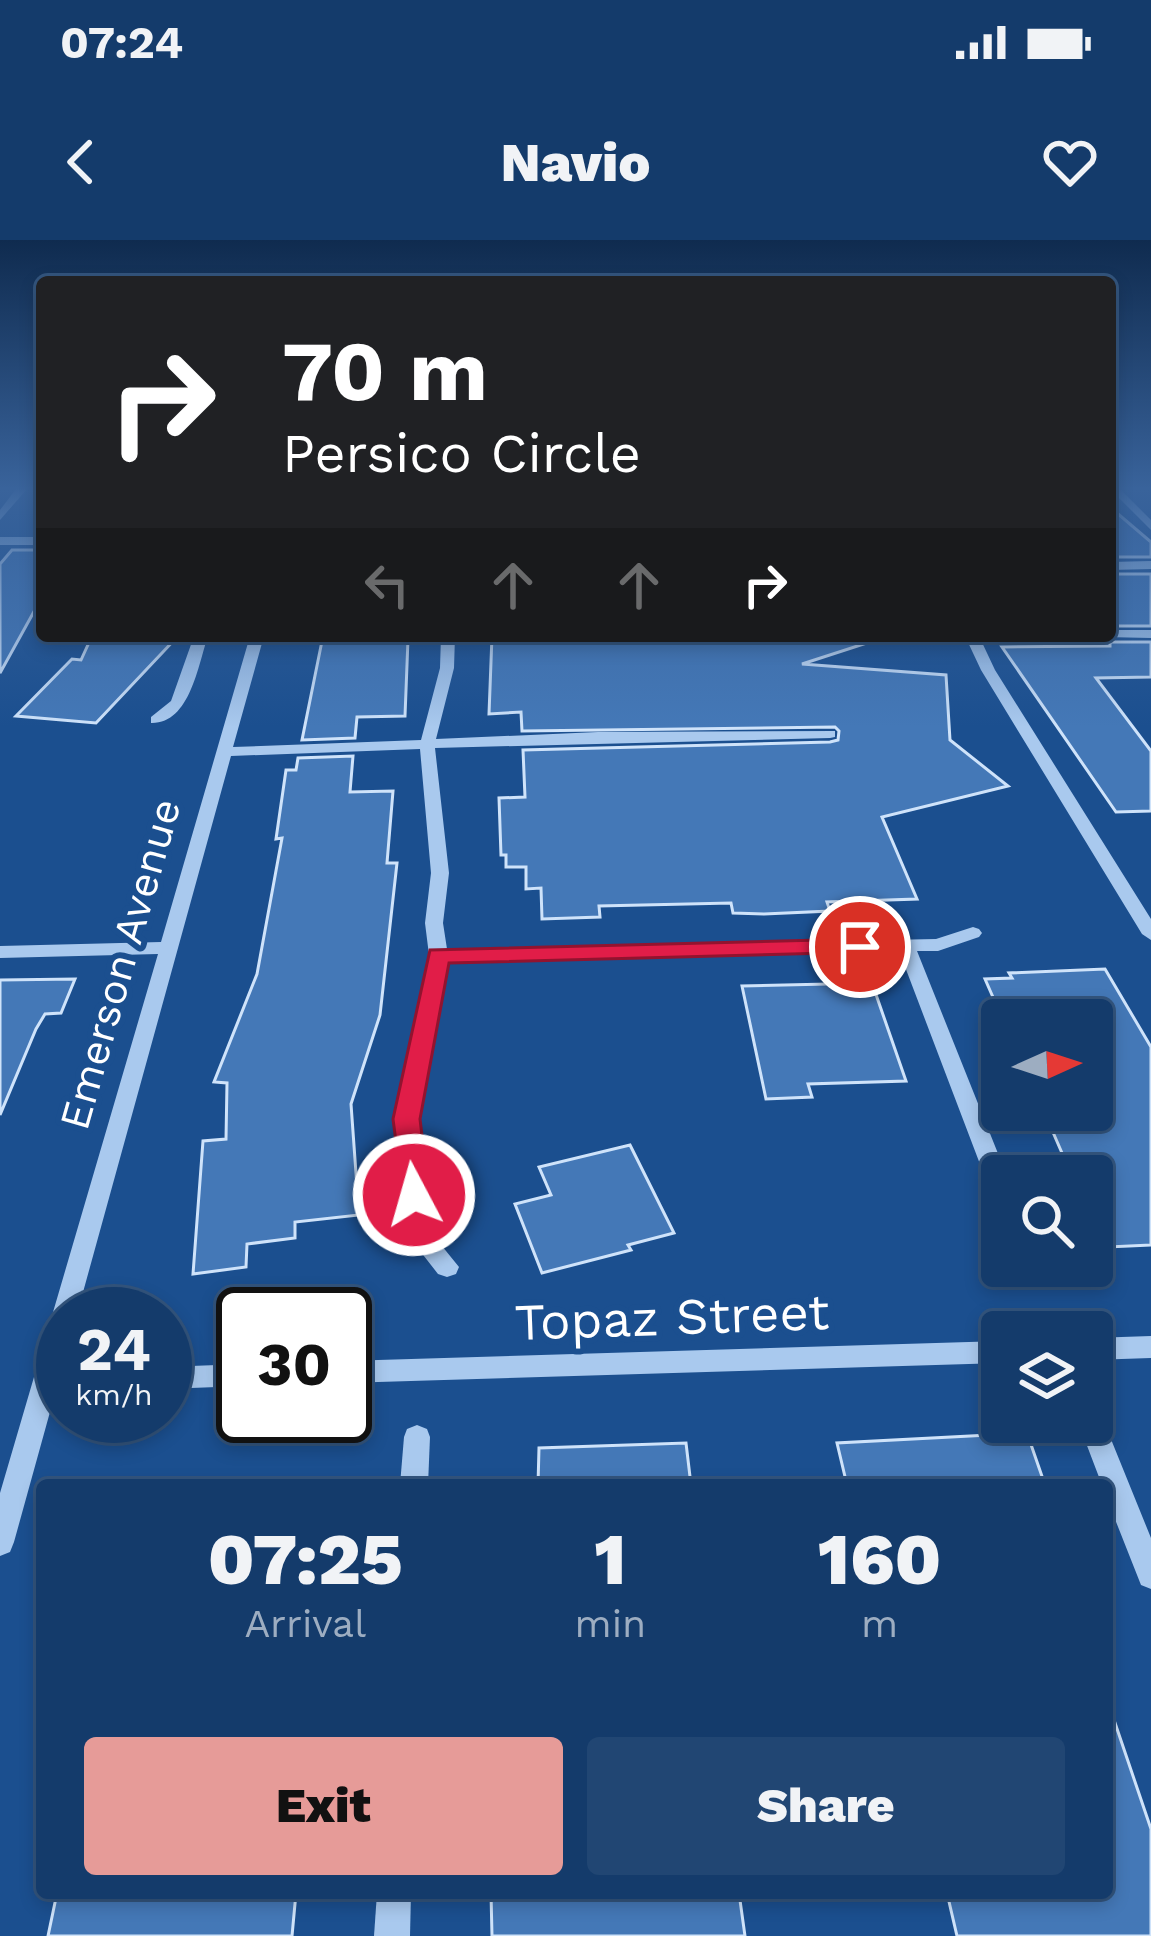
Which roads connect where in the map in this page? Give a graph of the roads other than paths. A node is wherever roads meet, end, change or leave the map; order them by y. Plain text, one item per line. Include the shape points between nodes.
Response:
1 (1116, 634) edge
2 (1151, 634) edge
3 (199, 642) edge
4 (254, 642) edge
5 (448, 642) edge
6 (975, 642) edge
7 (156, 720) dead end
8 (830, 734) dead end
9 (427, 746) junction
10 (224, 752) junction
11 (973, 933) dead end
12 (1151, 934) edge
13 (906, 946) junction
14 (169, 948) junction
15 (0, 952) edge
16 (438, 955) junction
17 (987, 1155) edge
18 (447, 1267) dead end
19 (73, 1287) edge
20 (1151, 1347) edge
21 (1113, 1348) edge
22 (981, 1353) edge
23 (372, 1371) edge
24 (36, 1435) edge
25 (417, 1437) dead end
26 (1099, 1443) edge
27 (414, 1479) edge
28 (0, 1542) edge
29 (1151, 1575) edge
30 (394, 1899) edge
31 (392, 1936) edge

1 - 2 street
3 - 7 street via 178,703
4 - 10 street, Emerson Avenue
5 - 9 street
6 - 12 street
8 - 9 street
9 - 10 street
9 - 16 street via 440,873
10 - 14 street, Emerson Avenue
11 - 13 street
13 - 16 street
13 - 17 street
14 - 15 street
14 - 19 street, Emerson Avenue
16 - 18 street via 406,1119 418,1233
20 - 21 street
22 - 23 street, Topaz Street
24 - 28 street, Emerson Avenue
25 - 27 street
26 - 29 street
30 - 31 street

